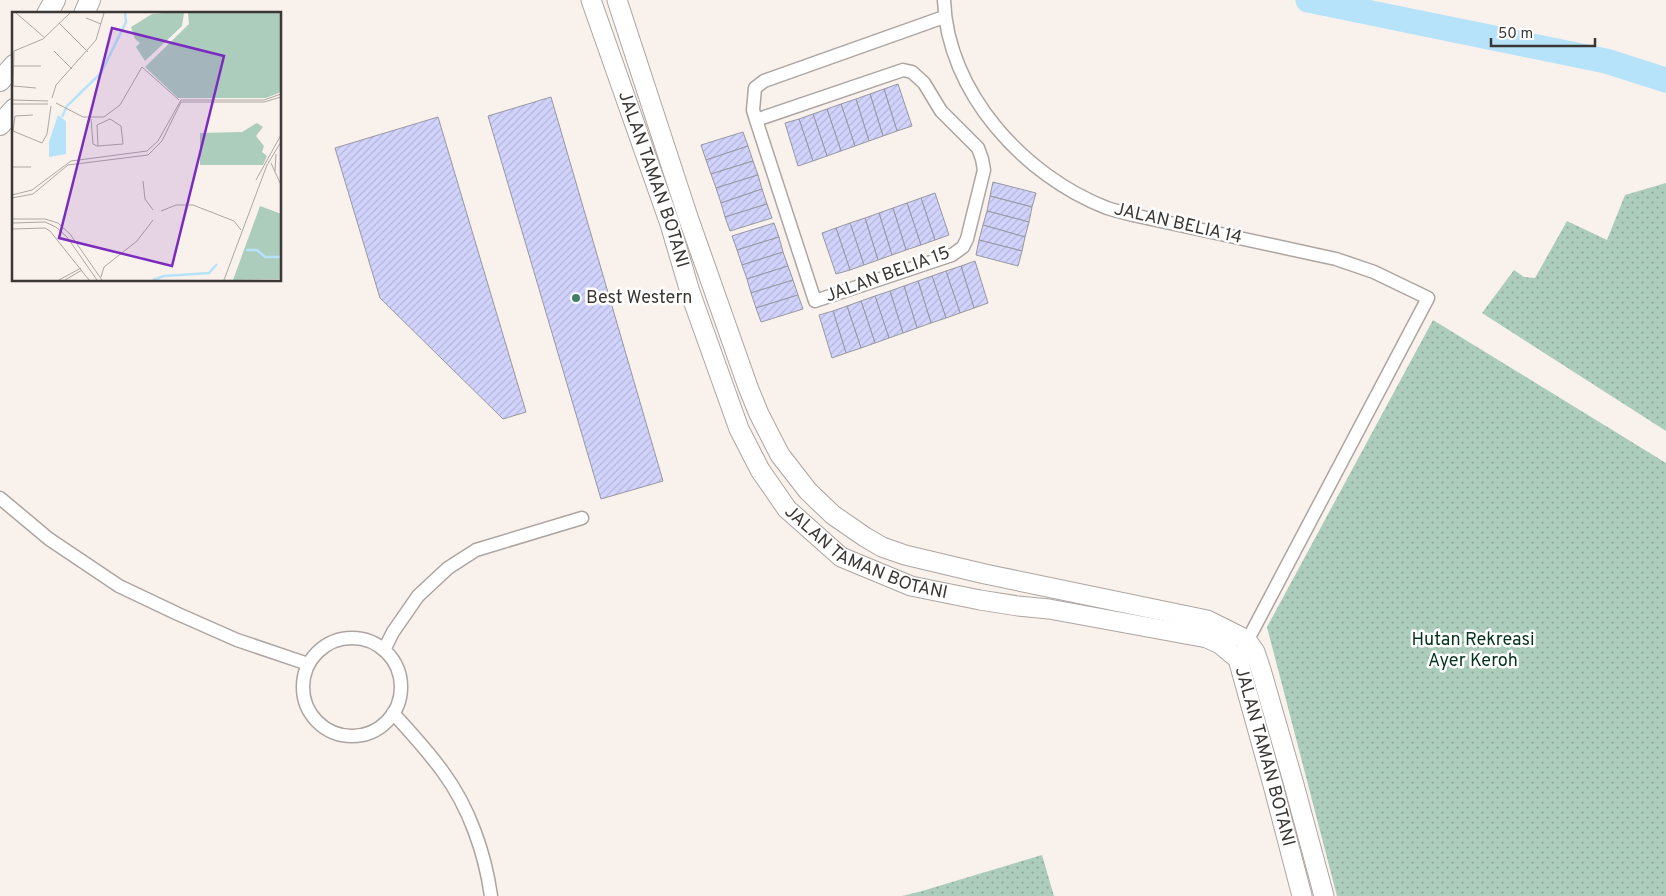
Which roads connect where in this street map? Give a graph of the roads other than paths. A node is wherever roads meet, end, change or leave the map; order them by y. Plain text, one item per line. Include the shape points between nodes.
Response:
1 (55, 0) edge
2 (90, 0) edge
3 (591, 0) edge
4 (617, 0) edge
5 (944, 0) edge
6 (48, 12) edge
7 (85, 12) edge
8 (944, 17) junction
9 (12, 67) edge
10 (0, 81) edge
11 (12, 111) edge
12 (756, 120) junction
13 (0, 125) edge
14 (688, 216) junction
15 (680, 260) junction
16 (0, 498) edge
17 (582, 518) dead end
18 (1248, 642) junction
19 (384, 650) junction
20 (1238, 659) junction
21 (308, 664) junction
22 (393, 713) junction
23 (491, 896) edge
24 (1302, 896) edge
25 (1324, 896) edge

1 - 6 main road
2 - 7 main road
3 - 15 street, JALAN TAMAN BOTANI
4 - 14 street, JALAN TAMAN BOTANI
5 - 8 street, JALAN BELIA 14
8 - 12 street, JALAN BELIA 15 via 764,81 755,88
8 - 18 street, JALAN BELIA 14 via 954,57 983,112 1017,149 1059,182 1108,208 1336,259 1374,272 1428,298
9 - 10 main road
11 - 13 main road
12 - 12 street, JALAN BELIA 15 via 815,301 952,255 963,247 984,170 982,159 978,148 941,111 924,83 912,72 903,70
14 - 15 street via 688,241
14 - 18 street, JALAN TAMAN BOTANI via 759,414 792,472 833,515 882,547 906,555 1207,620
15 - 20 street, JALAN TAMAN BOTANI via 739,429 760,470 787,509 841,556 911,586 1207,638
16 - 21 street via 49,539 119,586 237,640
17 - 19 street via 476,550 448,568 418,596
18 - 20 street
18 - 25 street, JALAN TAMAN BOTANI via 1261,670
19 - 21 street via 372,642 343,638 329,643
19 - 22 street via 399,673 401,687
20 - 24 street, JALAN TAMAN BOTANI
21 - 22 street via 304,678 305,701 316,720 328,730 341,735 364,734 384,724
22 - 23 street via 443,773 465,809 481,849

